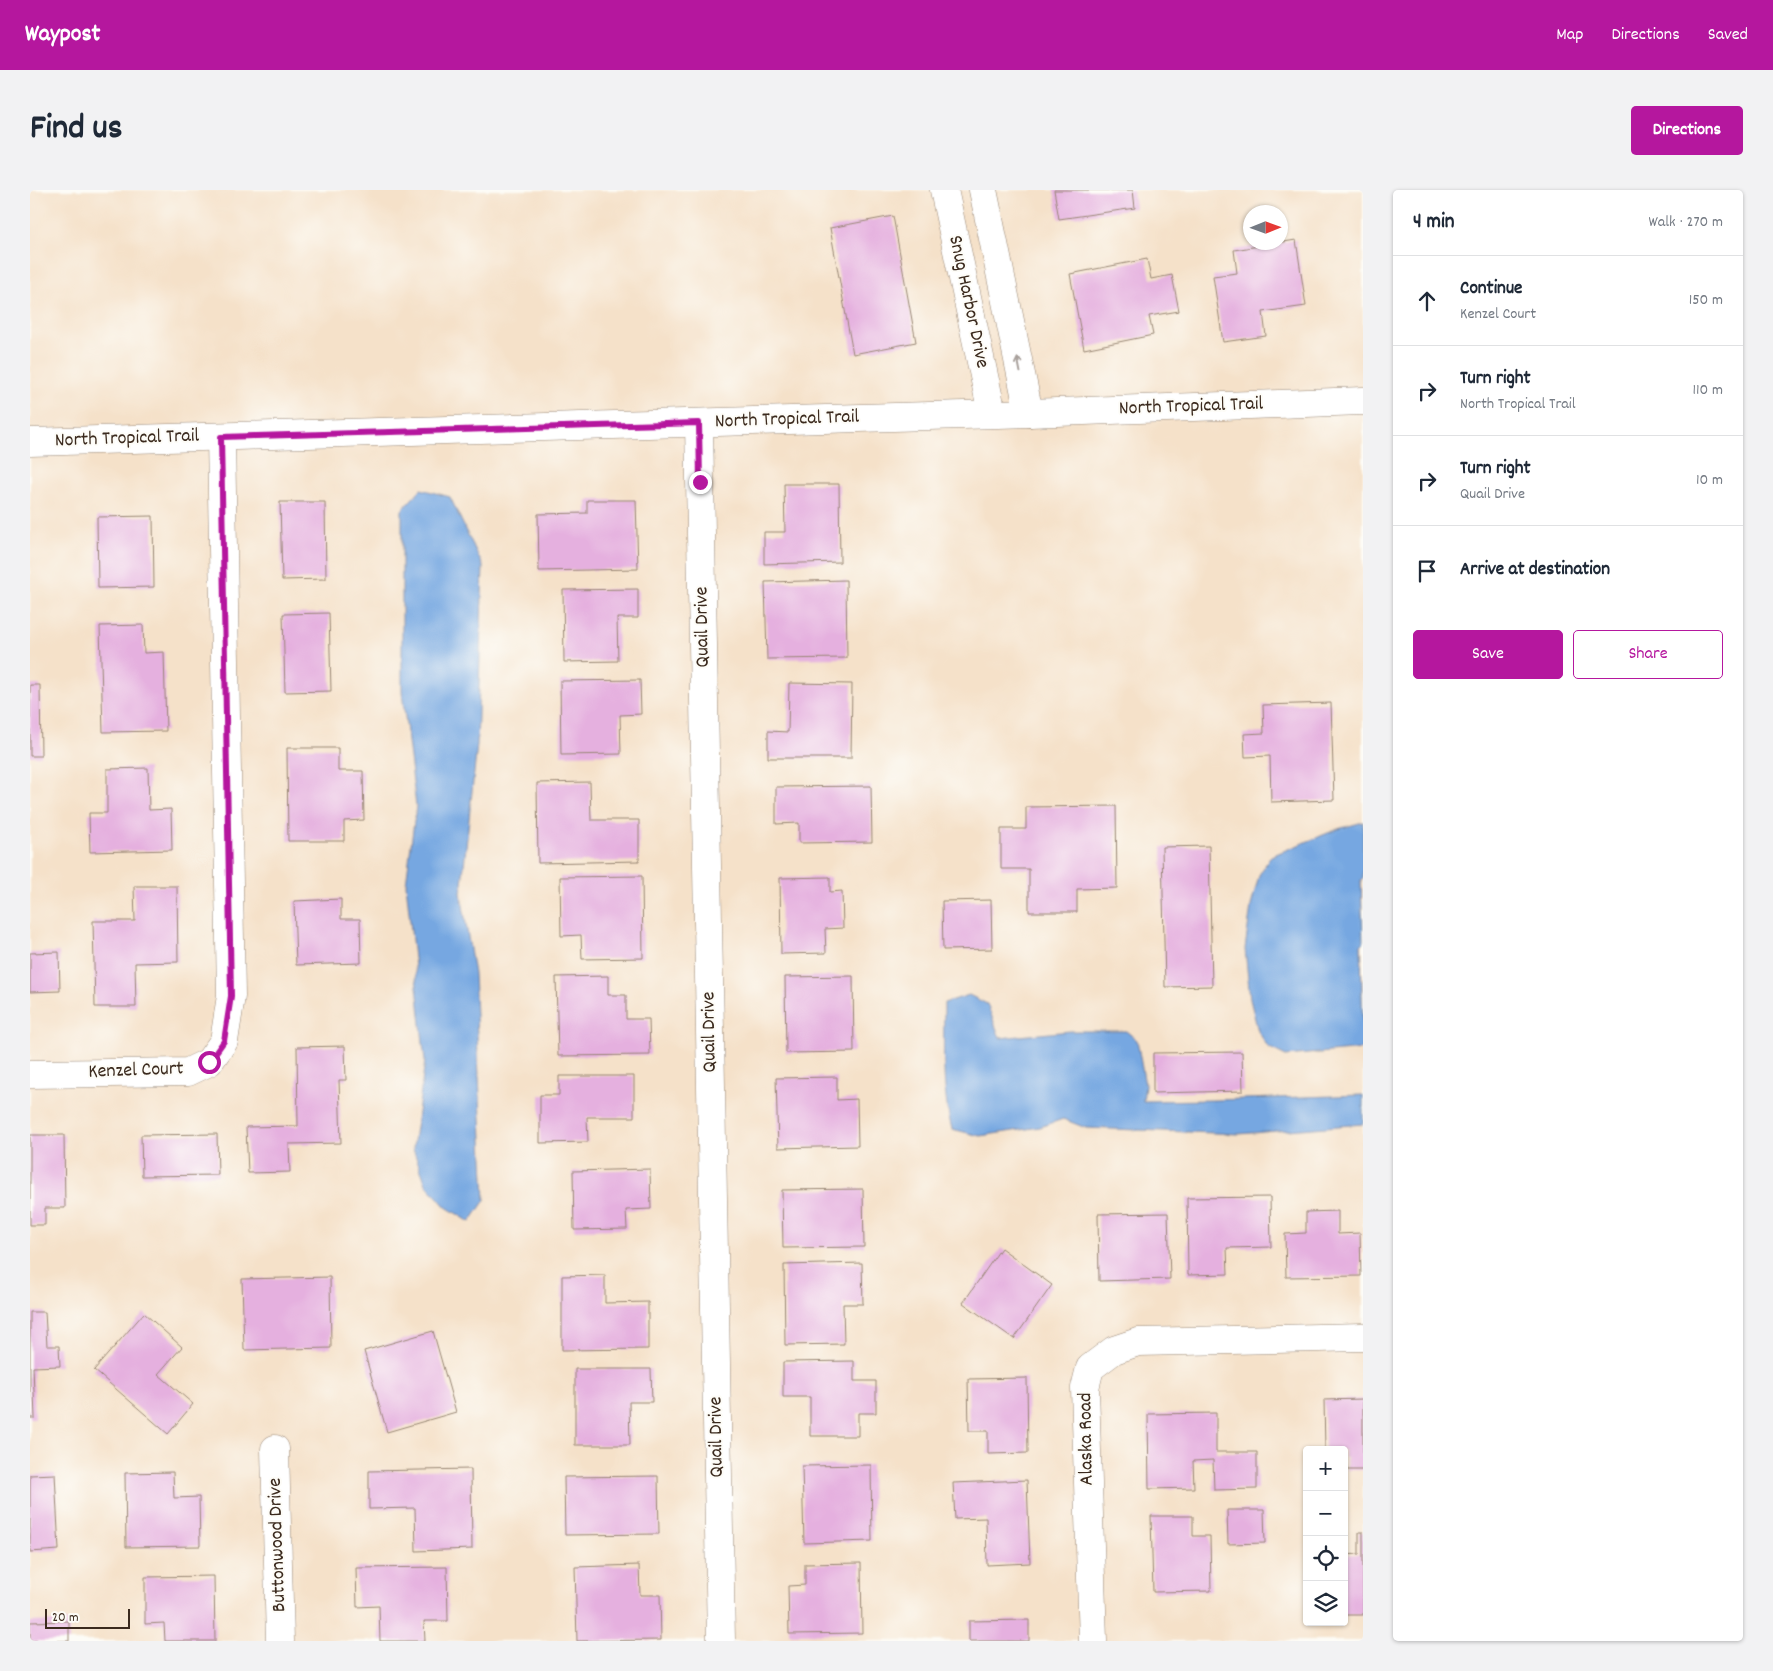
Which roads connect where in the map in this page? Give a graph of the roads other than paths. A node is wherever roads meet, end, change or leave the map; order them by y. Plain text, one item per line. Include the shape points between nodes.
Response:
1 (944, 190) edge
2 (983, 190) edge
3 (1363, 401) edge
4 (992, 413) junction
5 (1029, 413) junction
6 (699, 423) junction
7 (221, 437) junction
8 (30, 442) edge
9 (30, 1074) edge
10 (1363, 1337) edge
11 (275, 1449) dead end
12 (280, 1641) edge
13 (721, 1641) edge
14 (1093, 1641) edge

1 - 4 street, Snug Harbor Drive
5 -> 2 street, Snug Harbor Drive
3 - 5 street, North Tropical Trail
4 - 5 street, North Tropical Trail
4 - 6 street, North Tropical Trail
6 - 7 street, North Tropical Trail
6 - 13 street, Quail Drive
7 - 8 street, North Tropical Trail
7 - 9 street, Kenzel Court via 231,996 224,1041 209,1062 188,1072
10 - 14 street, Alaska Road via 1138,1342 1114,1350 1090,1368 1085,1388
11 - 12 street, Buttonwood Drive

